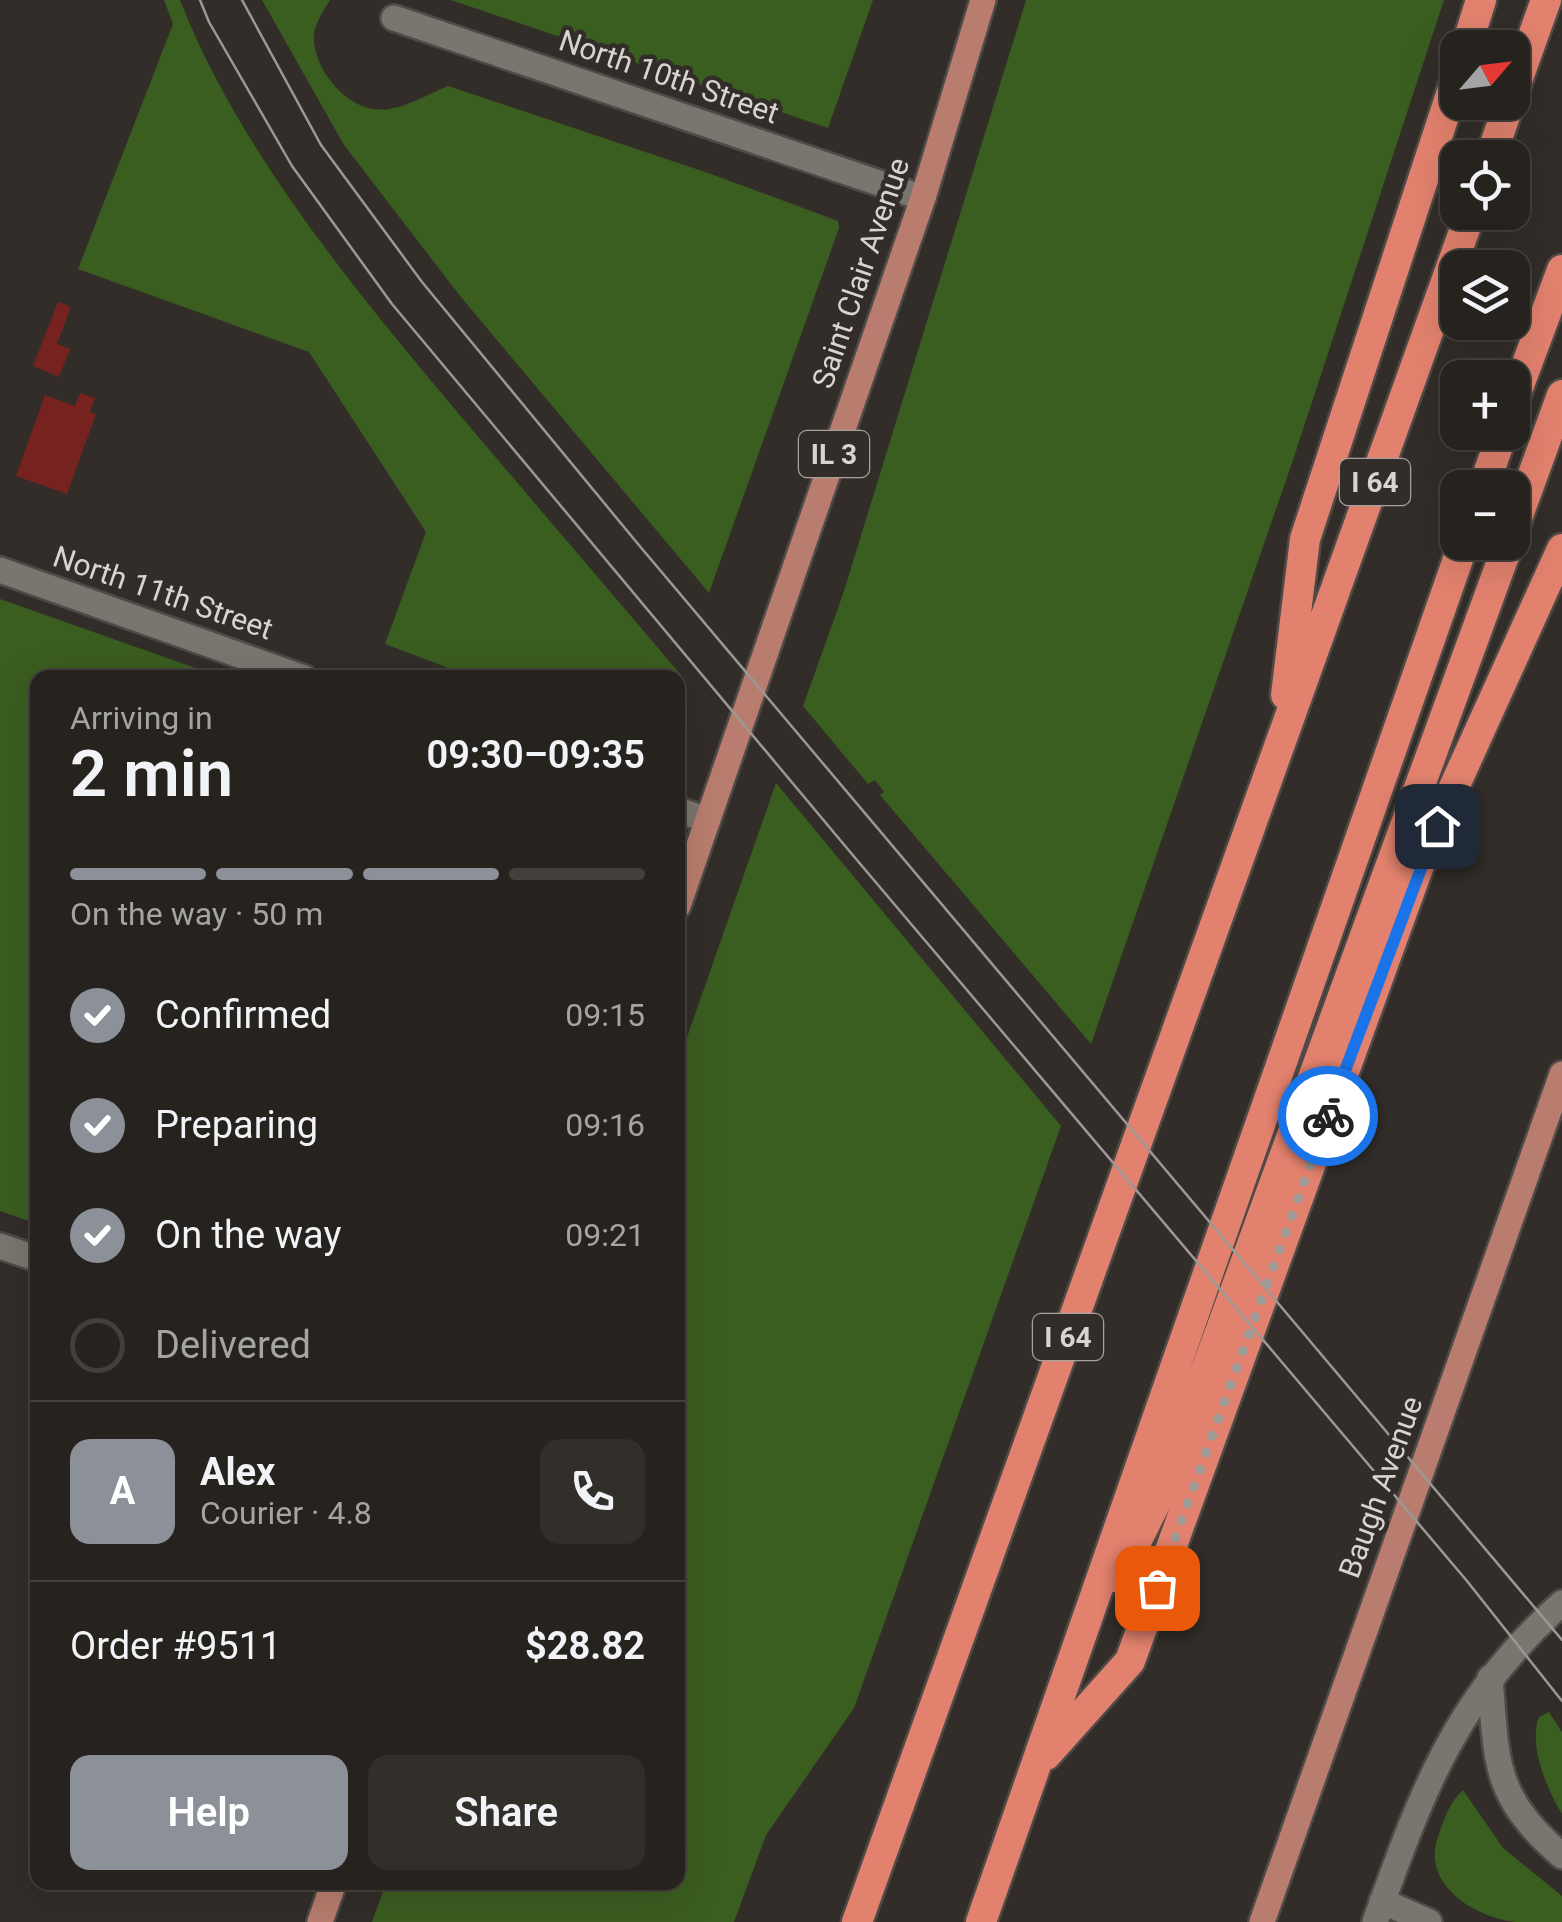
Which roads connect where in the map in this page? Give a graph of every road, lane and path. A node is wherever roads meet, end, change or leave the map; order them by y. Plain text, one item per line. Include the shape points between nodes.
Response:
1 (983, 0) edge
2 (1481, 0) edge
3 (1546, 0) edge
4 (394, 18) dead end
5 (1472, 30) edge
6 (1530, 45) edge
7 (1443, 120) edge
8 (923, 198) junction
9 (1465, 230) edge
10 (1562, 270) edge
11 (1528, 360) edge
12 (1562, 395) edge
13 (1530, 483) edge
14 (1562, 549) edge
15 (1458, 560) edge
16 (1502, 560) edge
17 (0, 570) edge
18 (281, 670) edge
19 (1279, 752) junction
20 (685, 812) edge
21 (708, 820) junction
22 (685, 886) edge
23 (1562, 1074) edge
24 (0, 1246) edge
25 (30, 1256) edge
26 (1562, 1603) edge
27 (1088, 1613) junction
28 (1490, 1678) junction
29 (1037, 1764) junction
30 (1562, 1856) edge
31 (331, 1890) edge
32 (1378, 1912) edge
33 (320, 1922) edge
34 (857, 1922) edge
35 (981, 1922) edge
36 (1262, 1922) edge
37 (1429, 1922) edge

1 - 8 main road, Saint Clair Avenue / IL 3
2 - 5 highway
3 - 6 highway
4 - 8 street, North 10th Street
7 - 19 highway via 1305,539
8 - 21 main road, Saint Clair Avenue / IL 3
9 - 19 highway, I 64
10 - 11 highway
12 - 13 highway
14 - 29 highway via 1422,860 1130,1661
15 - 27 highway
16 - 27 highway via 1163,1488
17 - 18 street, North 11th Street
19 - 34 highway, I 64
20 - 21 street
21 - 22 main road, Saint Clair Avenue / IL 3
23 - 36 main road, Baugh Avenue
24 - 25 street
26 - 28 street
27 - 29 highway
28 - 30 street via 1501,1776 1514,1807
28 - 32 street via 1459,1722 1414,1811
29 - 35 highway
31 - 33 main road
32 - 37 street

